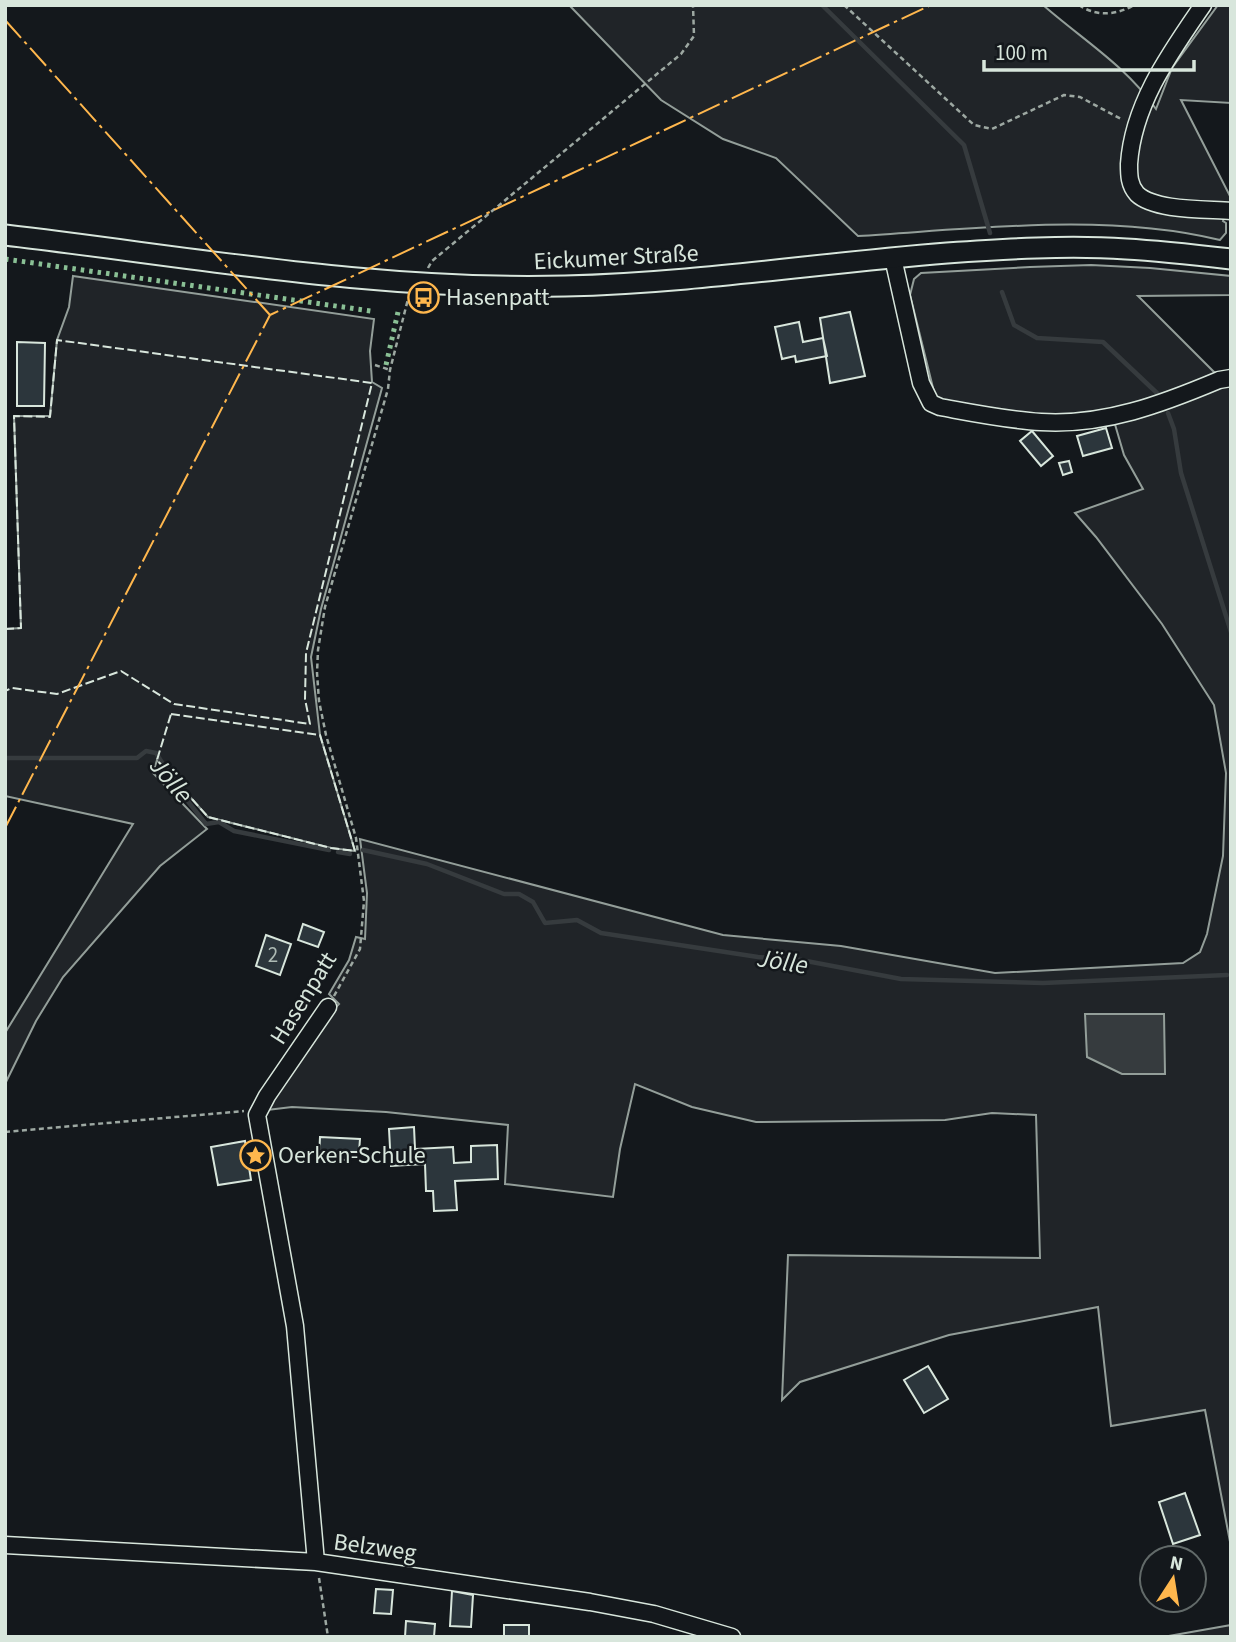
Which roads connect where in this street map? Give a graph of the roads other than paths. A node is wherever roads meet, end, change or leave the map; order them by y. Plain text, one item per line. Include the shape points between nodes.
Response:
1 (1203, 5) edge
2 (1231, 211) edge
3 (5, 235) edge
4 (1230, 257) edge
5 (893, 258) junction
6 (1231, 378) edge
7 (328, 1007) road end
8 (5, 1545) edge
9 (316, 1562) junction
10 (732, 1637) edge

1 - 2 street via 1175,45 1135,125 1129,177 1138,194 1152,202
3 - 5 main road, Eickumer Straße via 211,263 412,284 490,287 667,280
4 - 5 main road, Eickumer Straße via 1125,248
5 - 6 street via 921,383 931,403 940,407 1033,422 1097,420 1148,408
7 - 9 street, Hasenpatt via 257,1115 295,1326
8 - 9 street, Belzweg
9 - 10 street, Belzweg via 590,1602 654,1614

